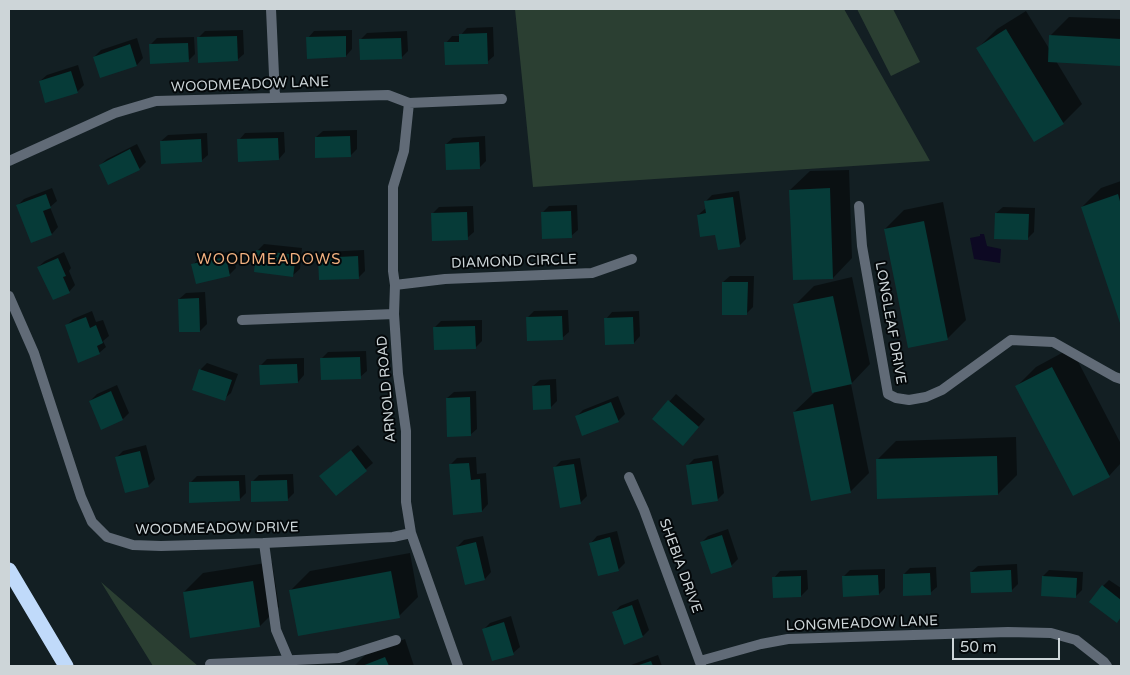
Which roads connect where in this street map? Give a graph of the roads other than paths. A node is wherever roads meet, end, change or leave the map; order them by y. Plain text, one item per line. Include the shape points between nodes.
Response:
1 (271, 9) edge
2 (275, 97) junction
3 (502, 99) dead end
4 (409, 103) junction
5 (9, 161) edge
6 (859, 206) dead end
7 (632, 258) dead end
8 (395, 285) junction
9 (9, 296) edge
10 (394, 314) junction
11 (242, 320) dead end
12 (1121, 379) edge
13 (630, 477) dead end
14 (411, 533) junction
15 (264, 543) junction
16 (9, 570) edge
17 (396, 640) dead end
18 (290, 663) edge
19 (210, 664) dead end
20 (701, 664) edge
21 (66, 666) edge
22 (458, 666) edge
23 (1107, 666) edge

1 - 2 street
2 - 4 street, WOODMEADOW LANE via 388,95
2 - 5 street, WOODMEADOW LANE via 156,101 138,105
3 - 4 street, WOODMEADOW LANE
4 - 8 street, ARNOLD ROAD via 404,151 393,187
6 - 12 street, LONGLEAF DRIVE via 862,246 888,394 909,400 942,390 1011,340 1053,342
7 - 8 street, DIAMOND CIRCLE via 592,272 445,279
8 - 10 street, ARNOLD ROAD
9 - 15 street, WOODMEADOW DRIVE via 34,353 81,497 92,522 107,537 133,545
10 - 11 street
10 - 14 street, ARNOLD ROAD via 406,431 406,502
13 - 20 street, SHEBIA DRIVE
14 - 15 street, WOODMEADOW DRIVE via 393,537
14 - 22 street, ARNOLD ROAD
15 - 18 street via 276,630
16 - 21 highway
17 - 18 street via 339,658
18 - 19 street
20 - 23 street, LONGMEADOW LANE via 761,644 788,639 1008,632 1051,633 1076,640

